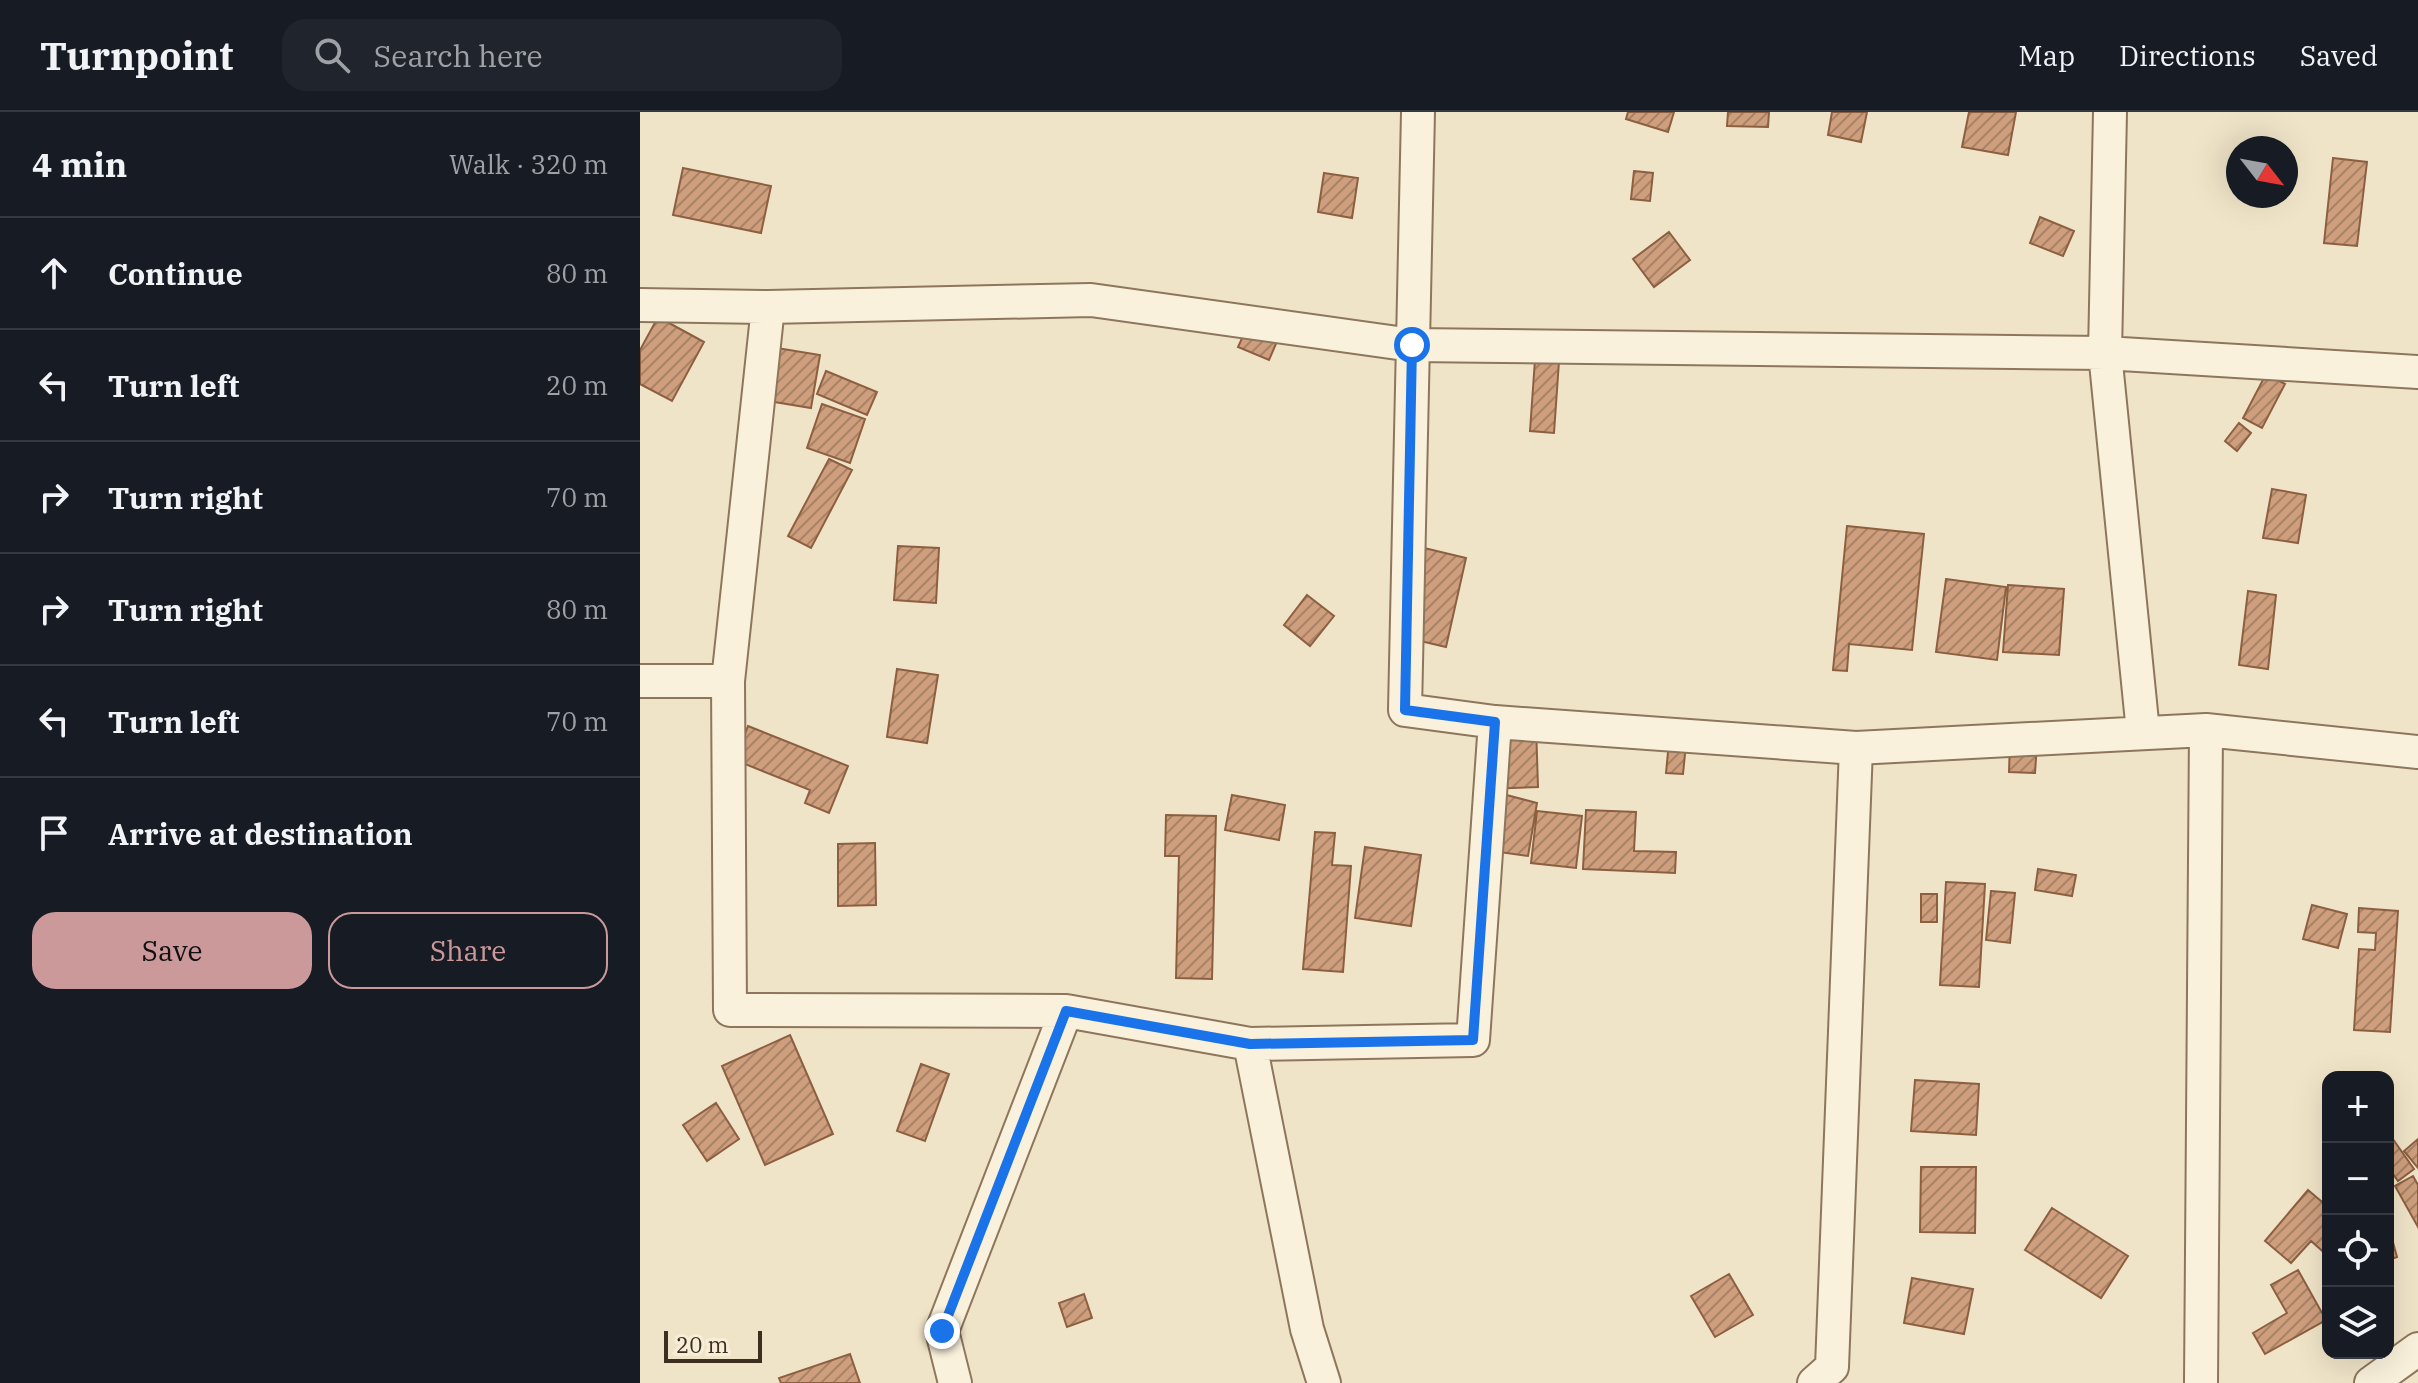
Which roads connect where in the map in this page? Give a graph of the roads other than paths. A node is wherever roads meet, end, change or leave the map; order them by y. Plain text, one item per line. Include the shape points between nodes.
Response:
1 (1418, 112) edge
2 (2110, 112) edge
3 (640, 305) edge
4 (768, 307) junction
5 (1412, 345) junction
6 (2105, 353) junction
7 (2418, 372) edge
8 (640, 681) edge
9 (728, 681) junction
10 (1495, 722) junction
11 (2206, 730) junction
12 (2143, 732) junction
13 (1856, 748) junction
14 (2418, 752) edge
15 (1066, 1011) junction
16 (1250, 1044) junction
17 (2418, 1349) edge
18 (955, 1383) edge
19 (1324, 1383) edge
20 (1814, 1383) edge
21 (2201, 1383) edge
22 (2371, 1383) edge

1 - 5 street
2 - 6 street
3 - 4 street
4 - 5 street via 1091,300
4 - 9 street
5 - 6 street
5 - 10 street via 1405,710
6 - 7 street
6 - 12 street
8 - 9 street
9 - 15 street via 730,1010
10 - 13 street
10 - 16 street via 1473,1040
11 - 12 street
11 - 14 street
11 - 21 street
12 - 13 street
13 - 20 street via 1832,1367
15 - 16 street
15 - 18 street via 942,1331
16 - 19 street via 1307,1329
17 - 22 street

